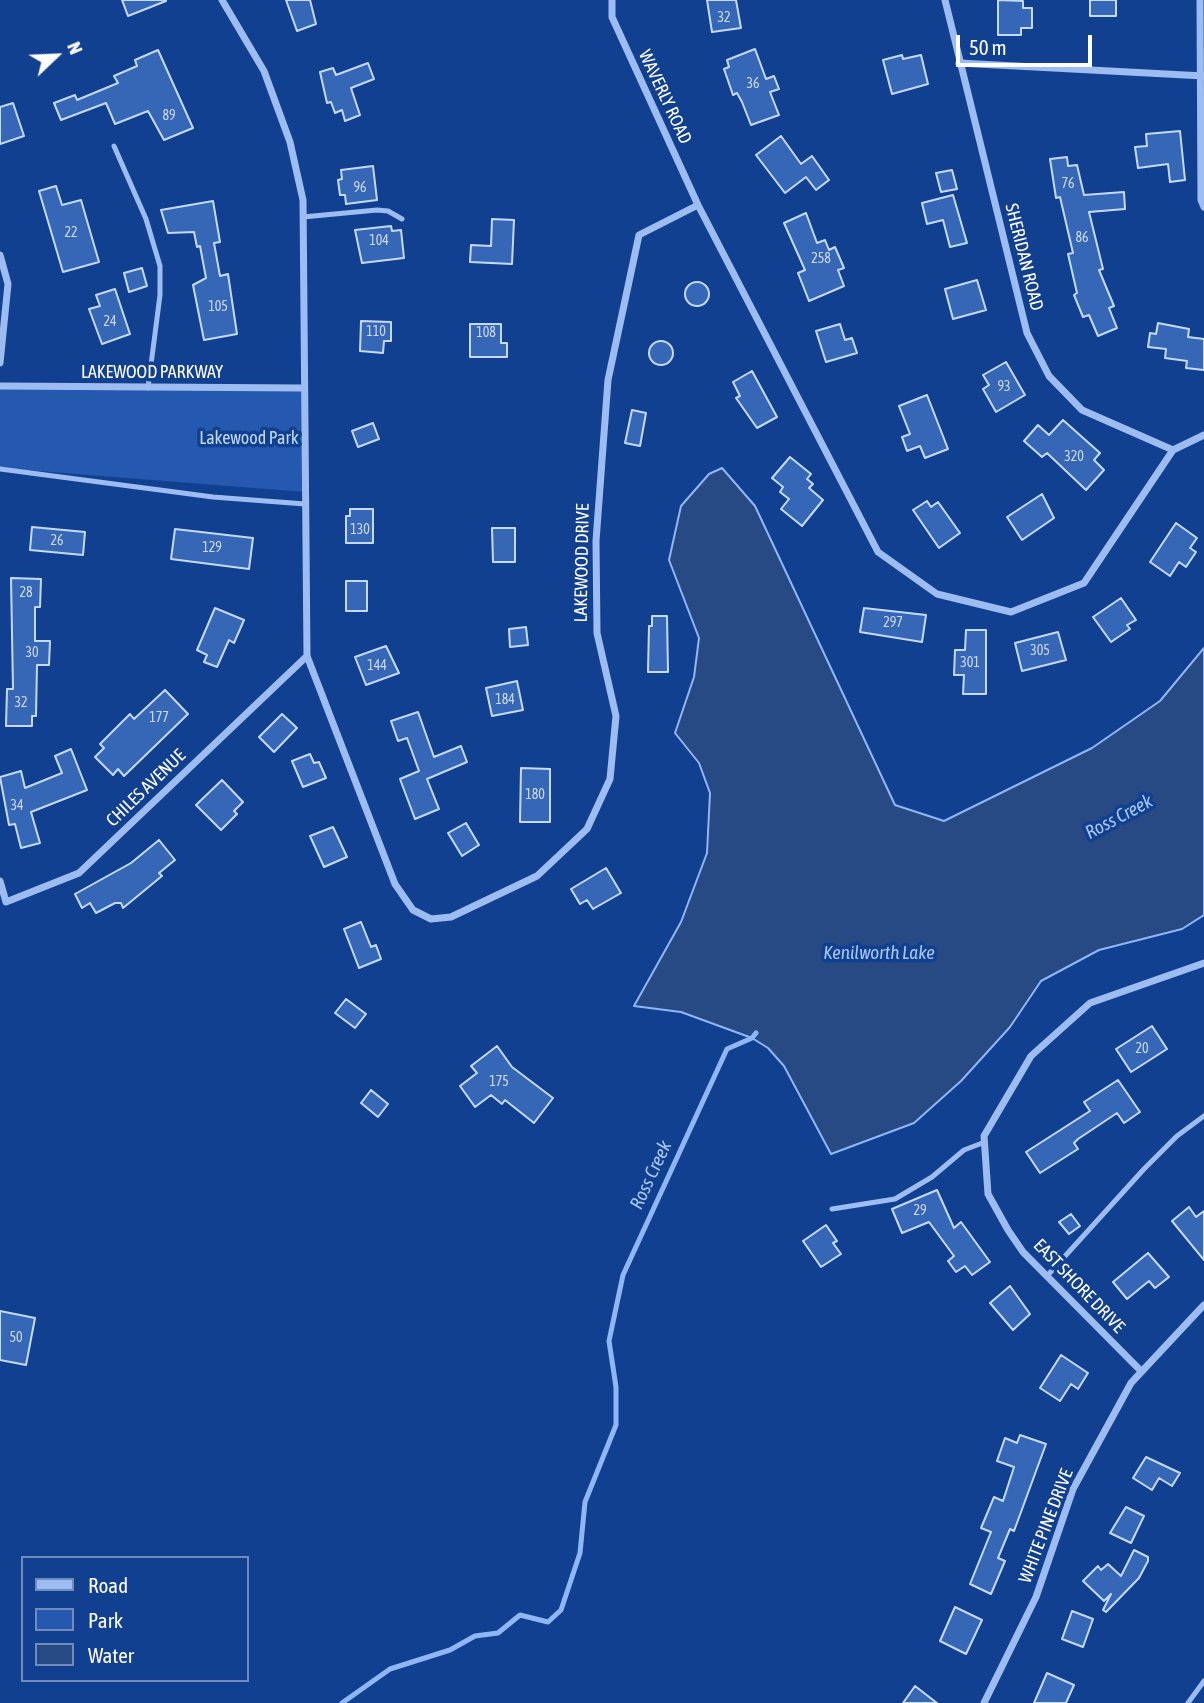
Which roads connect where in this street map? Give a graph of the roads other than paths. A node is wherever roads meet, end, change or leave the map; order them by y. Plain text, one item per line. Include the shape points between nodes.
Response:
1 (222, 0) edge
2 (612, 0) edge
3 (945, 0) edge
4 (1200, 0) edge
5 (959, 63) junction
6 (1202, 76) edge
7 (114, 146) dead end
8 (698, 205) junction
9 (1204, 207) edge
10 (303, 217) junction
11 (402, 219) dead end
12 (0, 255) edge
13 (0, 363) edge
14 (0, 386) edge
15 (148, 388) junction
16 (303, 388) junction
17 (1204, 435) edge
18 (1173, 450) junction
19 (0, 469) edge
20 (305, 504) junction
21 (307, 656) junction
22 (0, 881) edge
23 (1204, 963) edge
24 (1204, 1116) edge
25 (985, 1142) junction
26 (832, 1209) dead end
27 (1047, 1276) junction
28 (1204, 1305) edge
29 (1141, 1371) junction
30 (1204, 1681) edge
31 (984, 1703) edge
32 (1188, 1703) edge

1 - 10 street, LAKEWOOD DRIVE via 264,71 290,142
2 - 8 street, WAVERLY ROAD via 612,17
3 - 5 street, SHERIDAN ROAD
4 - 6 street
5 - 6 street
5 - 18 street, SHERIDAN ROAD via 1027,332 1049,376 1082,410
6 - 9 street
7 - 15 lane via 146,219 160,266
8 - 18 street via 878,552 937,594 1011,612 1084,583
8 - 21 street, LAKEWOOD DRIVE via 639,235 608,380 596,541 597,633 616,716 610,779 587,829 537,876 463,911 431,919 413,911 394,884
10 - 11 lane via 377,210
10 - 16 street, LAKEWOOD DRIVE
12 - 13 street via 8,284
14 - 15 street, LAKEWOOD PARKWAY
15 - 16 street, LAKEWOOD PARKWAY
16 - 20 street, LAKEWOOD DRIVE
17 - 18 street
19 - 20 lane via 213,497
20 - 21 street, LAKEWOOD DRIVE
21 - 22 street, CHILES AVENUE via 79,873 6,902
23 - 25 street, EAST SHORE DRIVE via 1090,1003 1031,1056 984,1136
24 - 27 lane via 1144,1169
25 - 26 lane via 964,1150 895,1199
25 - 27 street, EAST SHORE DRIVE via 988,1194 1023,1252
27 - 29 street, EAST SHORE DRIVE
28 - 29 street, WHITE PINE DRIVE
29 - 31 street, WHITE PINE DRIVE via 1073,1489 1036,1597
30 - 32 lane

